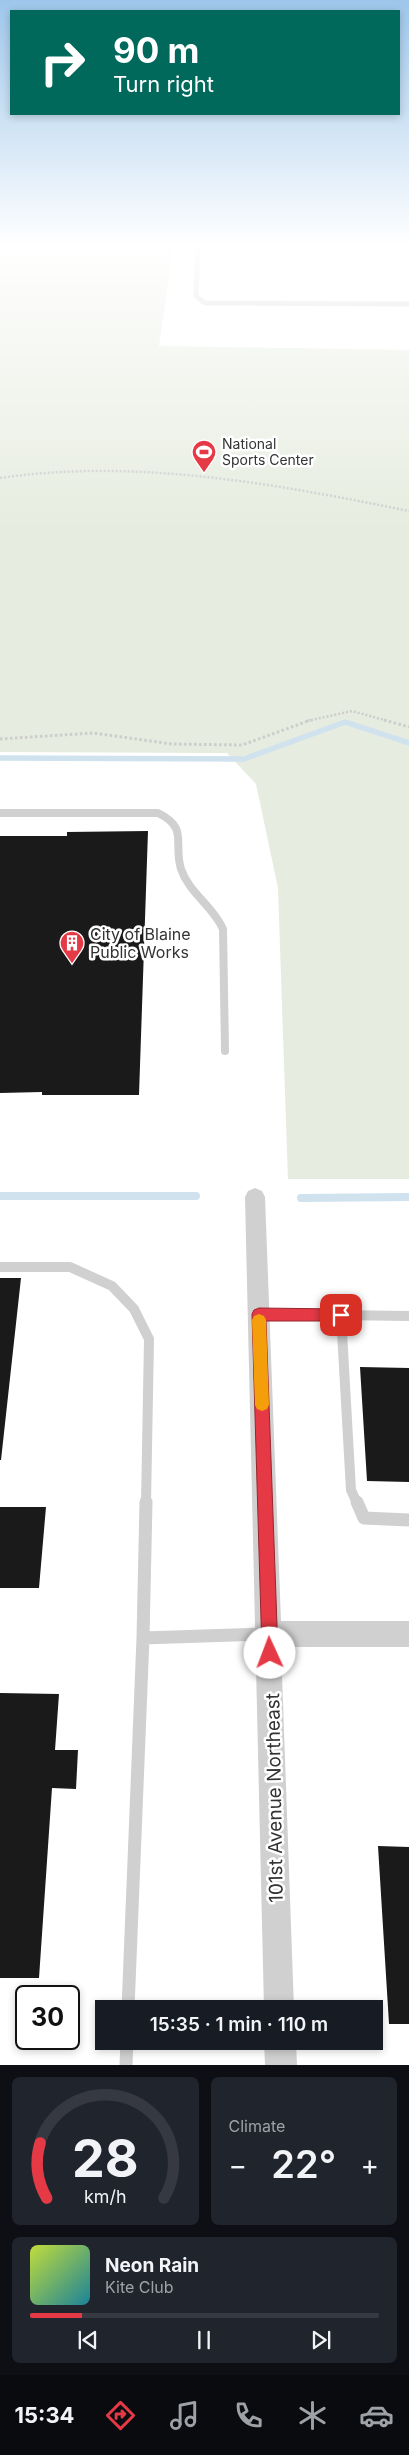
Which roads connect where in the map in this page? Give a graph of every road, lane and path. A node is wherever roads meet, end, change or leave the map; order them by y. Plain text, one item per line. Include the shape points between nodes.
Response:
1 (0, 478) edge
2 (409, 511) edge
3 (409, 728) edge
4 (0, 739) edge
5 (0, 813) edge
6 (224, 1051) dead end
7 (255, 1197) dead end
8 (0, 1267) edge
9 (259, 1314) junction
10 (341, 1315) junction
11 (409, 1316) edge
12 (409, 1520) edge
13 (269, 1634) junction
14 (409, 1634) edge
15 (144, 1638) junction
16 (128, 2000) edge
17 (279, 2000) edge
18 (127, 2050) edge
19 (280, 2050) edge
20 (126, 2065) edge
21 (280, 2065) edge

1 - 2 path via 64,471 199,477 286,487
3 - 4 path via 352,711 316,718 242,745 172,744 93,733
5 - 6 lane via 158,813 171,818 179,829 180,867 187,883 218,916 223,929
7 - 9 street, 101st Avenue Northeast
8 - 15 lane via 70,1267 112,1286 134,1309 149,1339
9 - 10 lane
9 - 13 street, 101st Avenue Northeast
10 - 11 lane
10 - 12 lane via 351,1490 364,1518
13 - 14 street
13 - 15 lane
13 - 17 street, 101st Avenue Northeast
15 - 16 lane
18 - 20 lane
19 - 21 street

